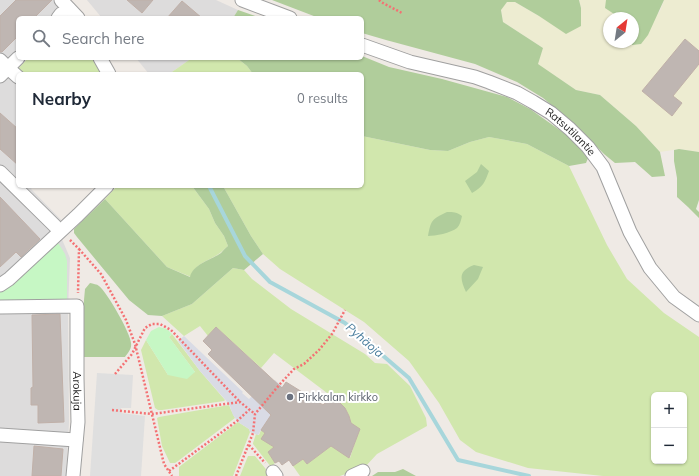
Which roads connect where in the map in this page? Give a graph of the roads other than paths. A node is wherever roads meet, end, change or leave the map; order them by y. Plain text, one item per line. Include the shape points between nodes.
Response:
1 (61, 0) edge
2 (242, 0) edge
3 (76, 16) edge
4 (285, 16) edge
5 (364, 46) edge
6 (16, 60) edge
7 (101, 60) edge
8 (6, 70) edge
9 (108, 72) edge
10 (0, 172) edge
11 (16, 183) edge
12 (105, 188) edge
13 (24, 189) edge
14 (58, 229) junction
15 (0, 284) edge
16 (0, 307) edge
17 (699, 315) edge
18 (0, 435) edge
19 (76, 440) junction
20 (73, 476) edge

1 - 3 street
2 - 4 street
5 - 17 street, Ratsutilantie via 410,62 490,82 528,99 551,113 570,129 603,167 630,232 650,268 674,297
6 - 8 street
7 - 9 street
10 - 11 street
12 - 14 street
13 - 14 street
14 - 15 street via 9,279
16 - 19 street, Arokuja via 77,306
18 - 19 street
19 - 20 street, Arokuja

